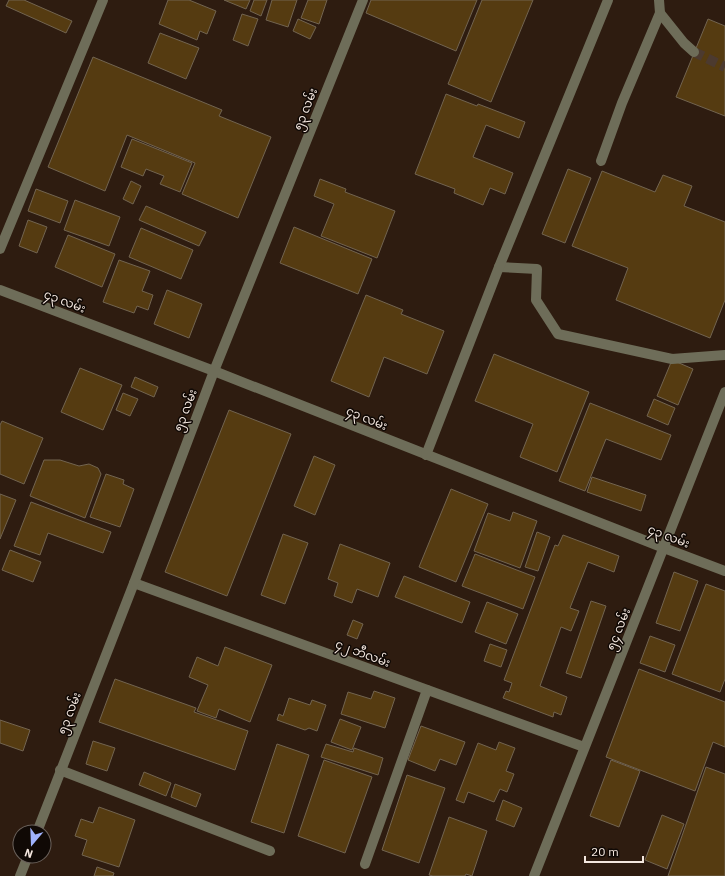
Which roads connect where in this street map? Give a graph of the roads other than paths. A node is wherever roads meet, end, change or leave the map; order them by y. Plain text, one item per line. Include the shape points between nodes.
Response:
1 (103, 0) edge
2 (363, 0) edge
3 (608, 0) edge
4 (660, 0) edge
5 (660, 13) junction
6 (694, 52) tunnel mouth
7 (601, 161) dead end
8 (0, 249) edge
9 (499, 267) junction
10 (0, 290) edge
11 (725, 355) edge
12 (214, 371) junction
13 (725, 392) edge
14 (426, 455) junction
15 (664, 548) junction
16 (725, 571) edge
17 (134, 584) junction
18 (427, 690) junction
19 (584, 747) junction
20 (60, 770) junction
21 (40, 824) edge
22 (270, 851) dead end
23 (25, 864) edge
24 (365, 864) dead end
25 (20, 876) edge
26 (534, 876) edge

1 - 8 street
2 - 12 street, ၅၃ လမ်း
3 - 9 street
4 - 5 street
5 - 6 street
5 - 7 street
9 - 11 street via 537,269 536,300 558,334 672,359
9 - 14 street
10 - 12 street, ၄၃ လမ်း
12 - 14 street, ၄၃ လမ်း
12 - 17 street, ၅၃ လမ်း
13 - 15 street, ၅၄ လမ်း
14 - 15 street, ၄၃ လမ်း
15 - 16 street, ၄၃ လမ်း
15 - 19 street, ၅၄ လမ်း
17 - 18 street, ၄၂ ဘီလမ်း
17 - 20 street, ၅၃ လမ်း
18 - 19 street, ၄၂ ဘီလမ်း
18 - 24 street
19 - 26 street, ၅၄ လမ်း
20 - 21 street, ၅၃ လမ်း
20 - 22 street
23 - 25 street

